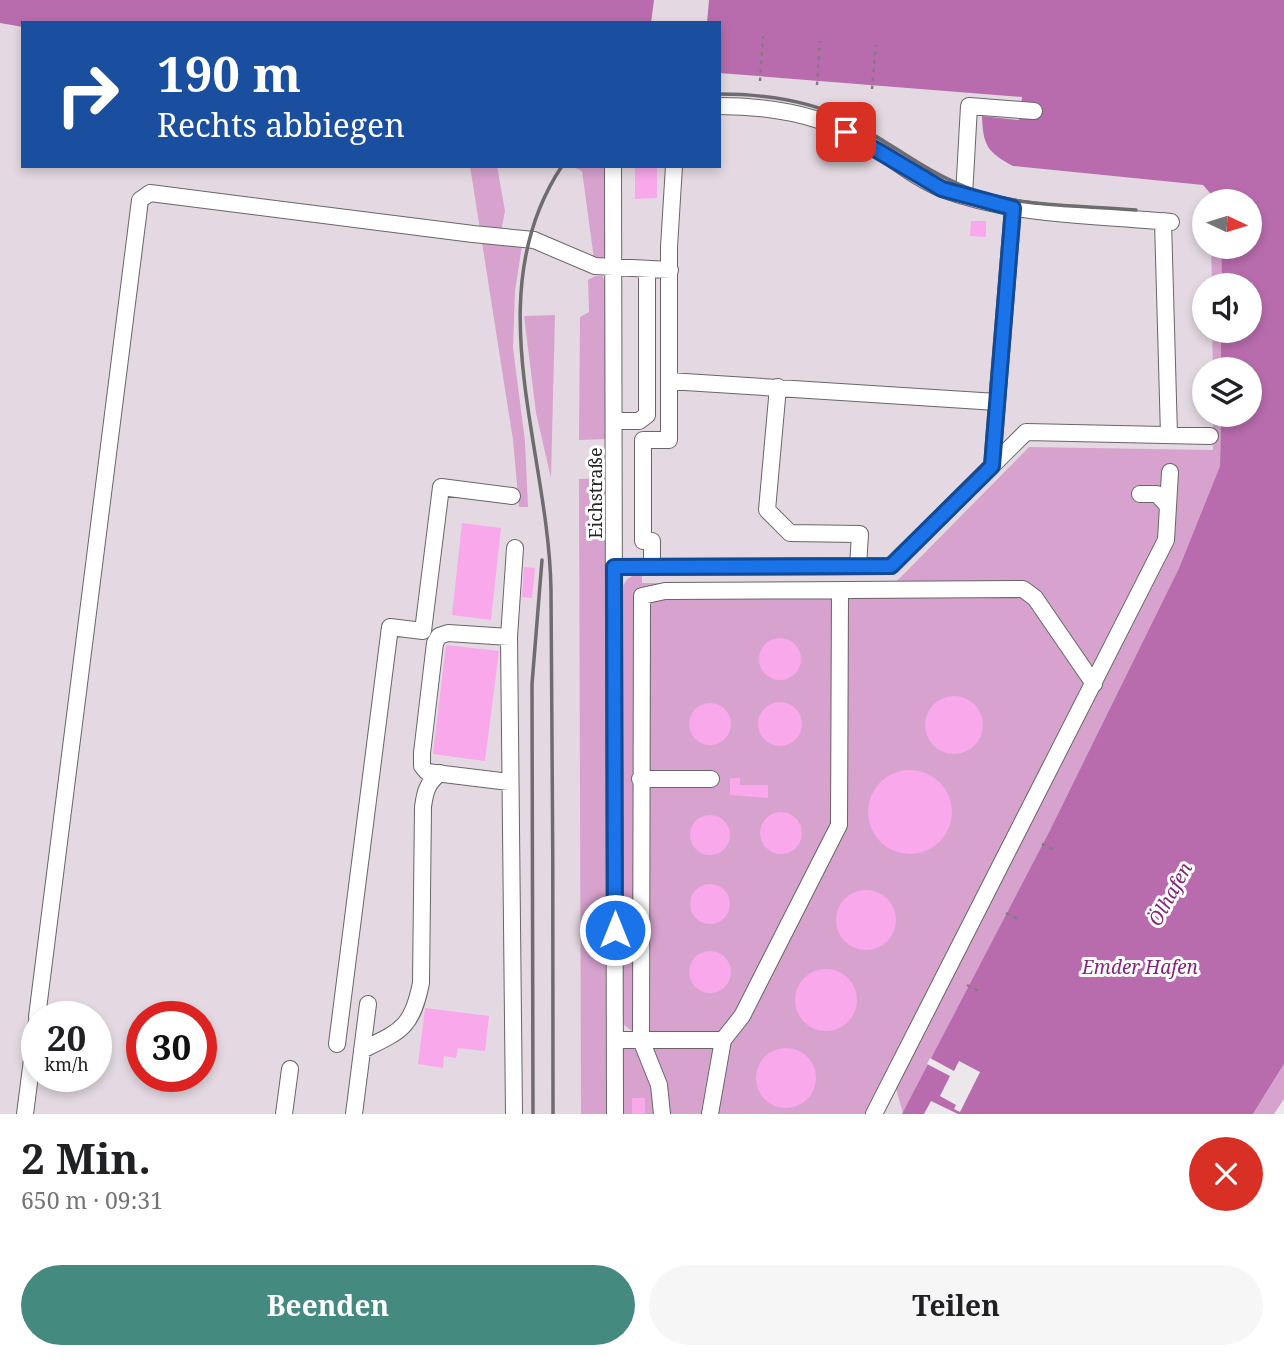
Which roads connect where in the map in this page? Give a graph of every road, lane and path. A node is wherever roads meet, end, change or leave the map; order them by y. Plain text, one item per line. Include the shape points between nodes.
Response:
1 (763, 36) dead end
2 (820, 41) dead end
3 (876, 46) dead end
4 (760, 81) dead end
5 (817, 85) dead end
6 (872, 89) dead end
7 (721, 106) edge
8 (1034, 111) dead end
9 (613, 168) edge
10 (674, 168) edge
11 (964, 196) junction
12 (1013, 208) junction
13 (614, 267) junction
14 (647, 269) junction
15 (670, 270) junction
16 (669, 381) junction
17 (778, 387) junction
18 (997, 402) junction
19 (614, 421) junction
20 (1169, 435) junction
21 (1210, 436) dead end
22 (992, 466) junction
23 (1170, 472) dead end
24 (1140, 494) dead end
25 (512, 496) dead end
26 (1168, 506) junction
27 (515, 548) dead end
28 (858, 566) junction
29 (614, 567) junction
30 (652, 567) junction
31 (840, 592) junction
32 (509, 637) junction
33 (1094, 684) junction
34 (440, 773) junction
35 (640, 779) junction
36 (712, 779) dead end
37 (509, 782) junction
38 (1042, 844) dead end
39 (1055, 850) dead end
40 (1006, 913) dead end
41 (1020, 920) dead end
42 (967, 985) dead end
43 (981, 992) dead end
44 (39, 1001) edge
45 (368, 1004) dead end
46 (615, 1040) junction
47 (640, 1040) junction
48 (723, 1040) junction
49 (337, 1044) dead end
50 (362, 1050) junction
51 (289, 1069) dead end
52 (29, 1092) edge
53 (359, 1113) edge
54 (26, 1114) edge
55 (284, 1114) edge
56 (514, 1114) edge
57 (615, 1114) edge
58 (662, 1114) edge
59 (710, 1114) edge
60 (874, 1114) edge

1 - 4 path
2 - 5 path
3 - 6 path
7 - 11 street via 774,110 831,125 942,189
8 - 11 street via 969,106
9 - 13 street, Eichstraße
10 - 15 street
11 - 12 street
12 - 18 street
12 - 20 street via 1167,222
13 - 14 street
13 - 19 street, Eichstraße
13 - 44 street via 594,266 523,237 150,193 140,200
14 - 15 street
14 - 19 street via 647,415 639,421
15 - 16 street
16 - 17 street
16 - 30 street via 669,440 643,440 643,541 652,541
17 - 18 street
17 - 28 street via 767,510 790,533 860,534
18 - 22 street
19 - 29 street, Eichstraße
20 - 21 street
20 - 22 street via 1026,432
22 - 28 street via 891,566
23 - 26 street
24 - 26 street via 1157,494
25 - 49 street via 441,487 423,631 390,627
26 - 33 street via 1166,540
27 - 32 street
28 - 30 street
29 - 30 street
29 - 46 street, Eichstraße
31 - 33 street via 1023,589 1035,598
31 - 35 street via 665,591 642,596
31 - 48 street via 839,825 742,1016
32 - 34 street via 448,633 435,643 422,766 427,772
32 - 37 street
33 - 60 street
34 - 37 street
34 - 50 street via 425,791 423,807 417,1003 400,1032
35 - 36 street
35 - 47 street
37 - 56 street
38 - 39 path
40 - 41 path
42 - 43 path
45 - 50 street
46 - 47 street
46 - 57 street, Eichstraße
47 - 48 street
47 - 58 street via 659,1085
48 - 59 street
50 - 53 street
51 - 55 street
52 - 54 street

